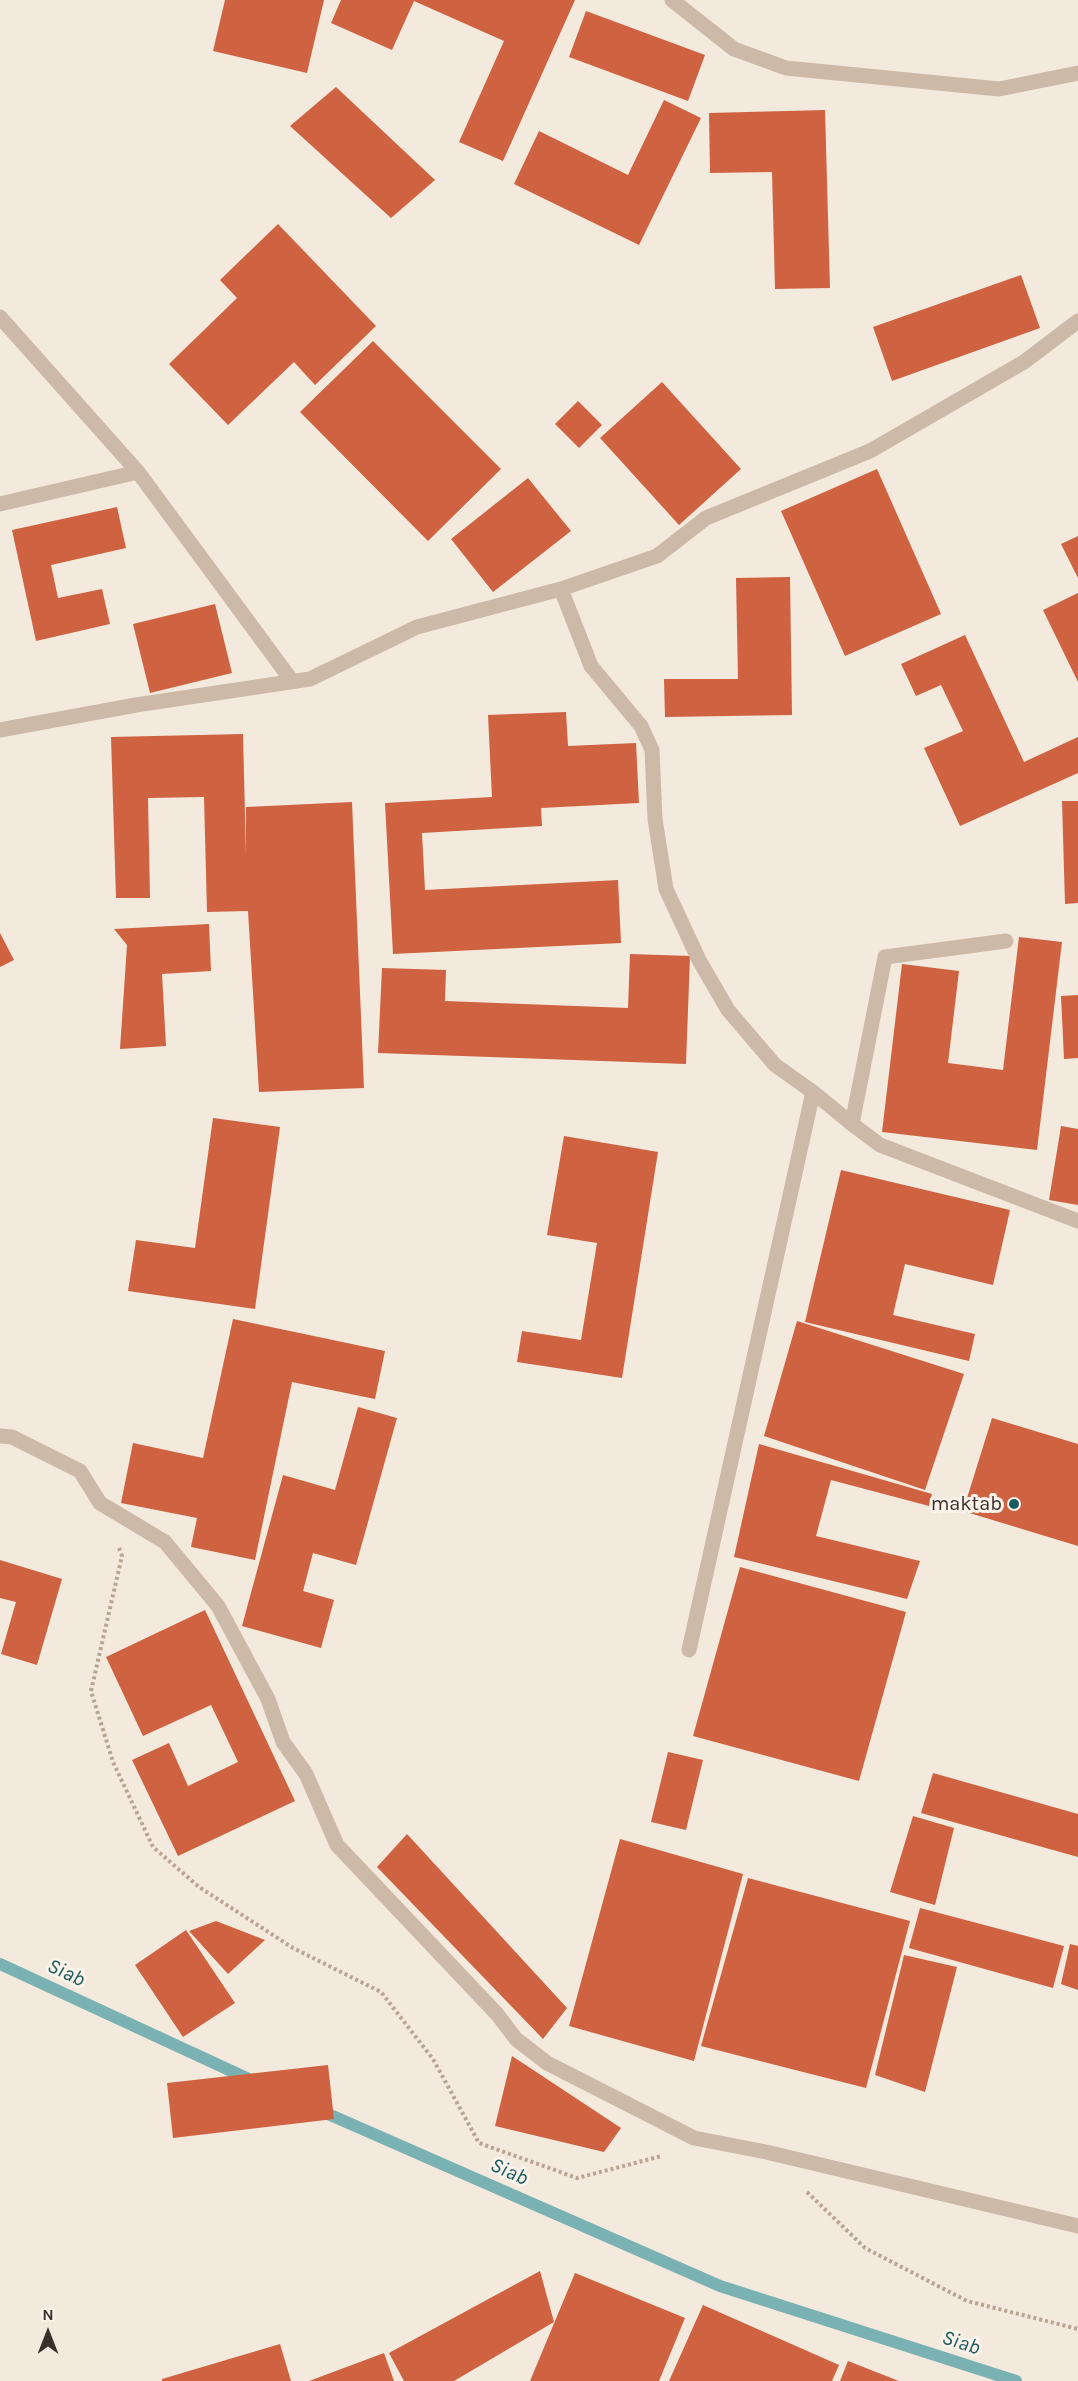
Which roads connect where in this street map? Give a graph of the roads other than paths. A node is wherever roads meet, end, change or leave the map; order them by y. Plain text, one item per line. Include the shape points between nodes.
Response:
1 (672, 0) edge
2 (1078, 74) edge
3 (0, 318) edge
4 (1078, 321) edge
5 (138, 472) junction
6 (0, 504) edge
7 (561, 589) junction
8 (292, 681) junction
9 (0, 730) edge
10 (1006, 940) dead end
11 (813, 1092) junction
12 (852, 1124) junction
13 (1078, 1221) edge
14 (0, 1436) edge
15 (689, 1650) dead end
16 (1078, 2226) edge

1 - 2 street via 734,49 786,68 999,89
3 - 5 street
4 - 7 street via 1024,362 870,451 706,518 657,556
5 - 6 street
5 - 8 street
7 - 8 street via 417,627 310,679
7 - 11 street via 591,666 641,726 652,750 655,819 666,889 699,960 728,1010 755,1042 776,1065
8 - 9 street
10 - 12 street via 885,957
11 - 12 street
11 - 15 street
12 - 13 street via 880,1145
14 - 16 street via 12,1437 80,1471 100,1503 165,1542 218,1606 268,1699 284,1742 306,1774 337,1845 516,2039 547,2063 694,2138

